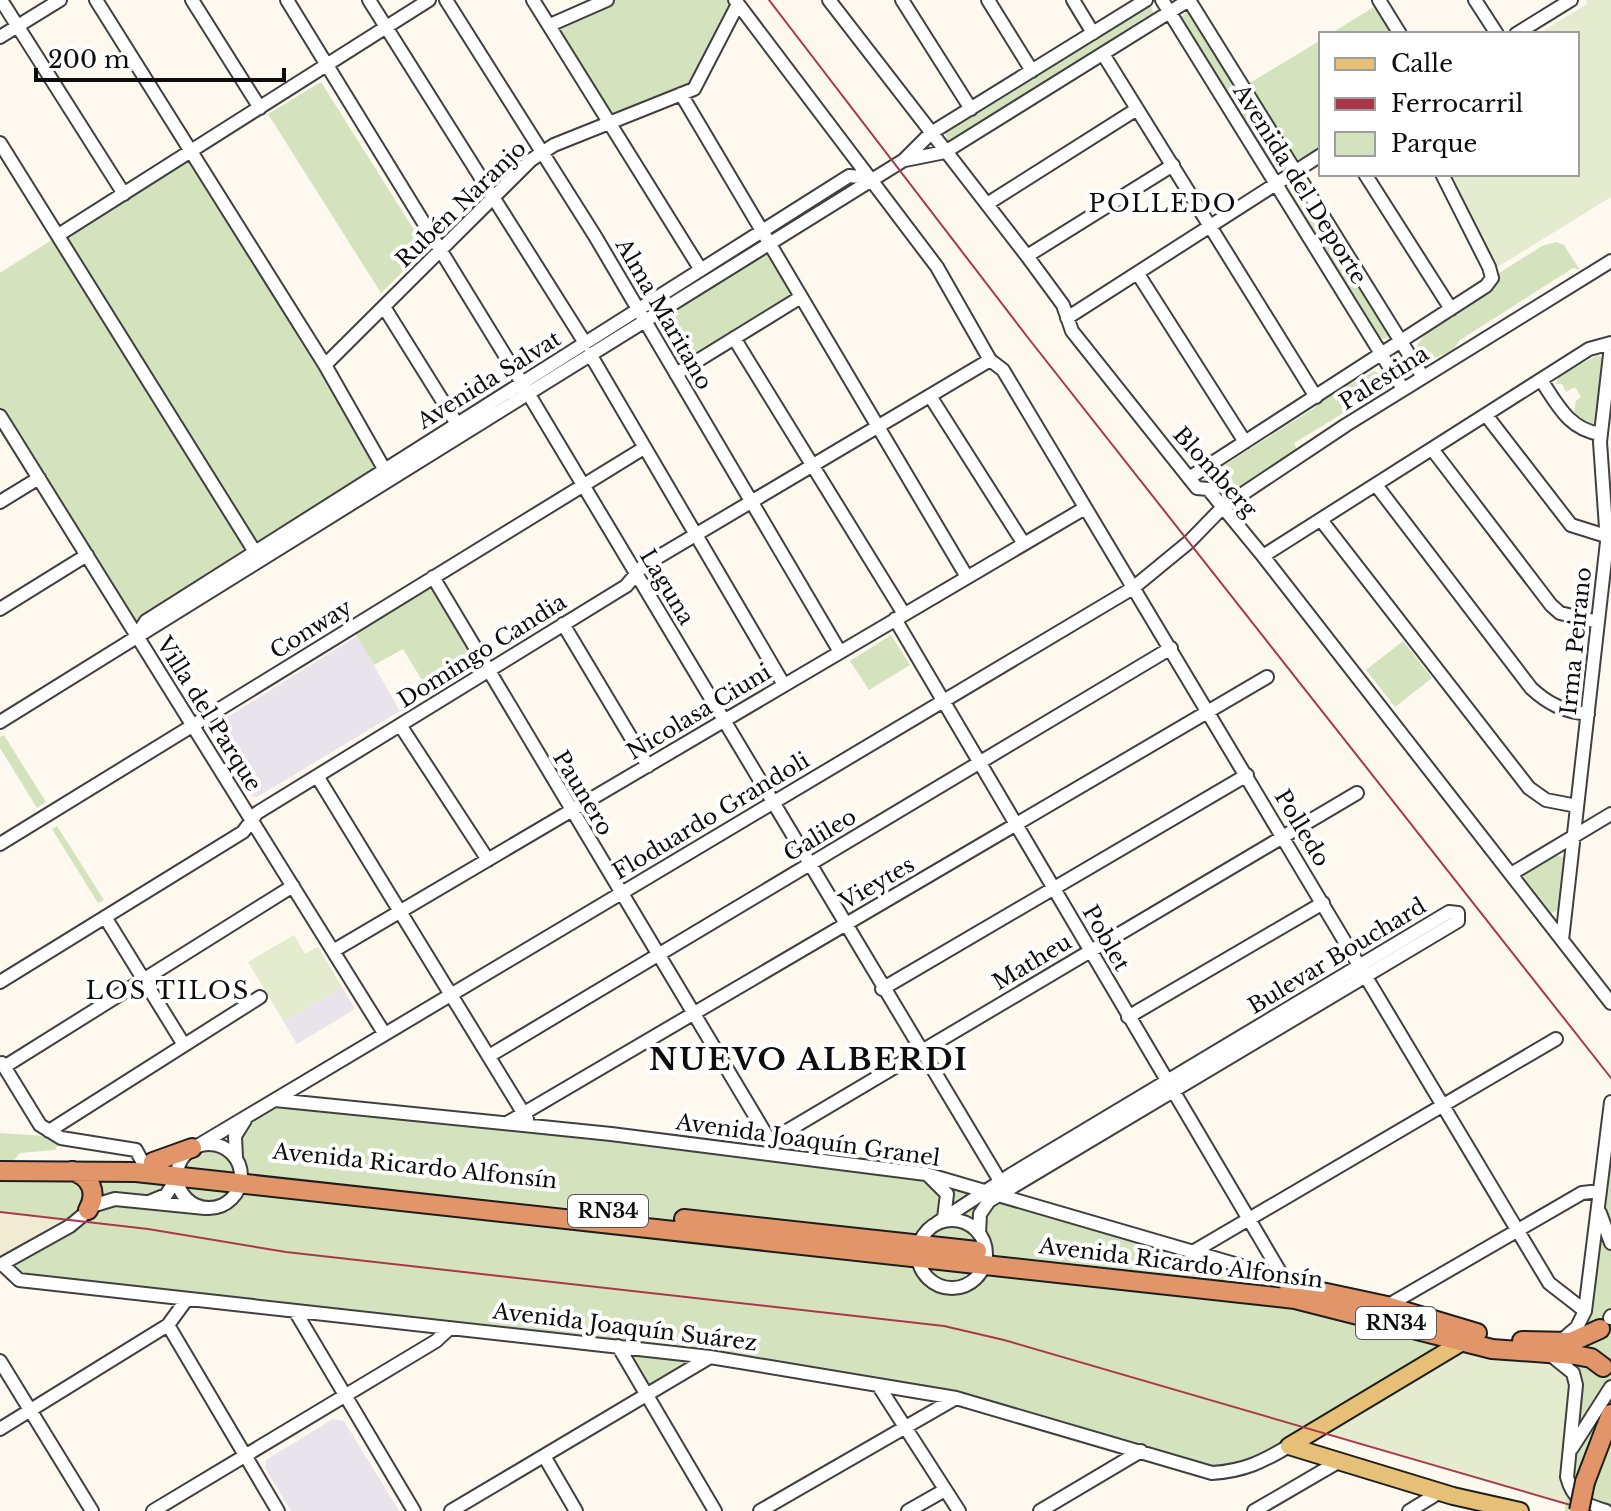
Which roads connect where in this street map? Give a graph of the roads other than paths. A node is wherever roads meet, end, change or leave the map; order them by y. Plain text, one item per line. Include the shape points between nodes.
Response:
1 (1, 0) edge
2 (60, 0) edge
3 (96, 0) edge
4 (192, 0) edge
5 (287, 0) edge
6 (369, 0) edge
7 (429, 0) edge
8 (446, 0) edge
9 (533, 0) edge
10 (607, 0) edge
11 (829, 0) edge
12 (902, 0) edge
13 (988, 0) edge
14 (1073, 0) edge
15 (1146, 0) edge
16 (1162, 0) edge
17 (1189, 0) edge
18 (1379, 0) edge
19 (1475, 0) edge
20 (1571, 0) edge
21 (736, 2) edge
22 (1170, 12) junction
23 (550, 25) junction
24 (17, 26) junction
25 (386, 28) junction
26 (1399, 32) edge
27 (1496, 32) edge
28 (1519, 32) edge
29 (1093, 33) junction
30 (0, 37) edge
31 (1103, 54) junction
32 (327, 65) junction
33 (1032, 71) junction
34 (681, 94) junction
35 (260, 108) junction
36 (971, 109) junction
37 (1137, 109) junction
38 (611, 121) junction
39 (931, 133) junction
40 (0, 143) edge
41 (189, 152) junction
42 (542, 152) junction
43 (945, 152) junction
44 (1319, 156) edge
45 (904, 160) junction
46 (1173, 165) junction
47 (1295, 171) junction
48 (1366, 176) edge
49 (1443, 176) edge
50 (871, 178) junction
51 (1275, 183) junction
52 (124, 194) junction
53 (492, 199) junction
54 (987, 204) junction
55 (1209, 226) junction
56 (60, 234) junction
57 (765, 236) junction
58 (441, 250) junction
59 (1027, 256) junction
60 (1611, 261) edge
61 (701, 270) junction
62 (1138, 274) junction
63 (801, 297) junction
64 (384, 307) junction
65 (1451, 309) junction
66 (640, 316) junction
67 (1067, 318) junction
68 (734, 338) junction
69 (1401, 341) junction
70 (1611, 344) edge
71 (588, 349) junction
72 (1381, 354) junction
73 (990, 360) junction
74 (325, 365) junction
75 (676, 374) junction
76 (1423, 377) junction
77 (1541, 380) junction
78 (1609, 381) edge
79 (525, 388) junction
80 (1403, 389) junction
81 (930, 396) junction
82 (1316, 397) junction
83 (1486, 415) junction
84 (0, 416) edge
85 (457, 424) junction
86 (878, 427) junction
87 (1601, 434) junction
88 (1245, 442) junction
89 (644, 448) junction
90 (1432, 449) junction
91 (813, 466) junction
92 (388, 475) junction
93 (39, 478) junction
94 (1189, 478) junction
95 (582, 484) junction
96 (1376, 485) junction
97 (0, 502) edge
98 (750, 503) junction
99 (1223, 507) junction
100 (1085, 508) junction
101 (1321, 520) junction
102 (694, 536) junction
103 (1606, 536) junction
104 (1189, 542) joint
105 (1024, 544) junction
106 (255, 552) junction
107 (87, 555) junction
108 (1263, 556) junction
109 (636, 574) junction
110 (433, 577) junction
111 (967, 577) junction
112 (1133, 588) junction
113 (0, 609) edge
114 (900, 617) junction
115 (1598, 622) junction
116 (563, 624) junction
117 (137, 635) junction
118 (1171, 648) junction
119 (840, 652) junction
120 (488, 671) junction
121 (1267, 677) dead end
122 (784, 685) junction
123 (943, 701) junction
124 (1209, 711) junction
125 (1588, 714) junction
126 (723, 721) junction
127 (0, 722) edge
128 (400, 725) junction
129 (193, 726) junction
130 (980, 763) junction
131 (648, 766) junction
132 (1247, 775) junction
133 (317, 776) junction
134 (1357, 793) dead end
135 (772, 804) junction
136 (1577, 806) junction
137 (570, 811) junction
138 (1611, 814) edge
139 (252, 820) junction
140 (1016, 824) junction
141 (1574, 836) junction
142 (1284, 837) junction
143 (0, 844) edge
144 (488, 860) junction
145 (808, 865) junction
146 (1511, 874) junction
147 (293, 886) junction
148 (1054, 889) junction
149 (620, 893) junction
150 (1323, 903) junction
151 (402, 911) junction
152 (105, 917) junction
153 (844, 925) junction
154 (1562, 940) junction
155 (1090, 950) junction
156 (333, 951) junction
157 (657, 955) junction
158 (1363, 970) junction
159 (145, 980) junction
160 (0, 982) edge
161 (882, 989) junction
162 (451, 993) junction
163 (260, 997) dead end
164 (1611, 1003) edge
165 (693, 1014) junction
166 (1128, 1017) junction
167 (384, 1033) junction
168 (1556, 1039) dead end
169 (184, 1045) junction
170 (920, 1053) junction
171 (489, 1056) junction
172 (2, 1063) edge
173 (1170, 1086) junction
174 (275, 1100) junction
175 (1611, 1102) edge
176 (1443, 1105) junction
177 (523, 1114) junction
178 (247, 1117) junction
179 (507, 1123) junction
180 (530, 1126) junction
181 (49, 1131) junction
182 (1609, 1133) edge
183 (196, 1147) junction
184 (767, 1147) junction
185 (148, 1161) junction
186 (0, 1164) edge
187 (0, 1171) edge
188 (72, 1171) junction
189 (239, 1171) junction
190 (177, 1173) junction
191 (926, 1174) junction
192 (1000, 1190) junction
193 (1600, 1191) junction
194 (147, 1202) junction
195 (1598, 1206) junction
196 (205, 1208) junction
197 (88, 1210) junction
198 (1247, 1218) junction
199 (941, 1221) junction
200 (1518, 1229) junction
201 (979, 1234) junction
202 (1611, 1243) edge
203 (918, 1251) junction
204 (1191, 1253) junction
205 (985, 1258) junction
206 (1, 1264) edge
207 (1283, 1277) junction
208 (1321, 1291) junction
209 (187, 1299) junction
210 (1387, 1306) junction
211 (295, 1311) junction
212 (1585, 1311) junction
213 (1608, 1320) edge
214 (168, 1325) junction
215 (450, 1328) junction
216 (1470, 1337) junction
217 (618, 1346) junction
218 (1554, 1350) junction
219 (715, 1358) junction
220 (0, 1361) edge
221 (1609, 1377) edge
222 (878, 1385) junction
223 (346, 1396) junction
224 (648, 1398) junction
225 (956, 1398) junction
226 (31, 1411) junction
227 (1611, 1414) edge
228 (905, 1427) junction
229 (0, 1429) edge
230 (1289, 1446) junction
231 (1141, 1451) junction
232 (1570, 1451) junction
233 (246, 1456) junction
234 (546, 1459) junction
235 (1338, 1462) junction
236 (1576, 1480) junction
237 (945, 1490) junction
238 (1449, 1500) edge
239 (92, 1511) edge
240 (153, 1511) edge
241 (278, 1511) edge
242 (414, 1511) edge
243 (451, 1511) edge
244 (464, 1511) edge
245 (576, 1511) edge
246 (715, 1511) edge
247 (760, 1511) edge
248 (908, 1511) edge
249 (959, 1511) edge
250 (1040, 1511) edge
251 (1254, 1511) edge
252 (1409, 1511) edge
253 (1520, 1511) edge
254 (1579, 1511) edge
255 (1606, 1511) edge

1 - 24 street
2 - 24 street
3 - 41 street
4 - 35 street
5 - 32 street, Laguna
6 - 25 street
7 - 25 street
8 - 42 street, Alma Maritano
9 - 23 street
10 - 23 street
11 - 39 street, Blomberg
12 - 36 street
13 - 33 street
14 - 29 street
15 - 29 street, Avenida Salvat
16 - 22 street, Avenida del Deporte
17 - 22 street, Avenida Salvat
17 - 47 street, Avenida del Deporte
18 - 26 street
19 - 27 street
20 - 28 street
21 - 34 street, Rubén Naranjo via 694,89
21 - 50 street, Polledo
22 - 31 street, Avenida Salvat
22 - 51 street, Avenida del Deporte
23 - 38 street
24 - 30 street
24 - 52 street
25 - 32 street
25 - 53 street
29 - 33 street, Avenida Salvat
31 - 37 street
31 - 43 street, Avenida Salvat
32 - 35 street
32 - 58 street, Laguna
33 - 36 street, Avenida Salvat
34 - 38 street, Rubén Naranjo
34 - 57 street
35 - 41 street
36 - 39 street, Avenida Salvat
37 - 46 street
37 - 54 street
38 - 42 street, Rubén Naranjo
38 - 61 street
39 - 43 street, Blomberg
39 - 45 street, Avenida Salvat
40 - 56 street
41 - 52 street
41 - 74 street
42 - 53 street, Rubén Naranjo
42 - 66 street, Alma Maritano
43 - 45 street, Avenida Salvat
43 - 54 street, Blomberg
44 - 47 street
45 - 50 street, Avenida Salvat
46 - 55 street
46 - 59 street
47 - 51 street
47 - 69 street, Avenida del Deporte
48 - 65 street
49 - 65 street via 1492,278
50 - 57 street, Avenida Salvat
50 - 73 street, Polledo via 937,267
51 - 55 street
51 - 72 street, Avenida del Deporte
52 - 56 street
53 - 58 street, Rubén Naranjo
53 - 71 street
54 - 59 street, Blomberg
55 - 62 street
55 - 82 street
56 - 106 street
57 - 61 street, Avenida Salvat
57 - 63 street
57 - 66 street, Avenida Salvat
58 - 64 street, Rubén Naranjo
58 - 79 street, Laguna
59 - 67 street, Blomberg
60 - 76 street, Palestina
61 - 66 street, Avenida Salvat
62 - 67 street
62 - 88 street
63 - 68 street
63 - 86 street
64 - 74 street, Rubén Naranjo
64 - 85 street
65 - 69 street
66 - 71 street, Avenida Salvat
66 - 75 street, Alma Maritano
67 - 94 street, Blomberg
68 - 75 street
68 - 91 street, Poblet
69 - 72 street
69 - 76 street, Avenida del Deporte
70 - 77 street via 1589,349
70 - 78 street, Irma Peirano
71 - 79 street, Avenida Salvat
71 - 89 street
72 - 80 street, Avenida del Deporte
72 - 82 street
73 - 81 street, Domingo Candia
73 - 100 street, Polledo via 1003,370
74 - 92 street
75 - 98 street, Alma Maritano
76 - 80 street, Palestina
77 - 83 street
77 - 87 street via 1570,421
78 - 87 street, Irma Peirano
79 - 85 street, Avenida Salvat
79 - 92 street, Avenida Salvat
79 - 95 street, Laguna
80 - 99 street, Palestina
81 - 86 street, Domingo Candia
81 - 105 street
82 - 88 street
83 - 90 street
83 - 103 street via 1571,525
84 - 93 street, Villa del Parque
85 - 92 street, Avenida Salvat
86 - 91 street, Domingo Candia
86 - 111 street
87 - 103 street, Irma Peirano
88 - 94 street
89 - 95 street, Conway
89 - 102 street
90 - 96 street
90 - 115 street via 1551,605 1560,613
91 - 98 street, Domingo Candia
91 - 114 street, Poblet
92 - 106 street, Avenida Salvat
92 - 117 street, Avenida Salvat via 154,630
93 - 97 street
93 - 107 street, Villa del Parque
94 - 99 street, Blomberg
95 - 109 street, Laguna
95 - 110 street, Conway
96 - 101 street
96 - 125 street via 1531,688 1546,702
98 - 102 street, Domingo Candia
98 - 119 street, Alma Maritano
99 - 104 street, Palestina
99 - 108 street, Blomberg
100 - 105 street, Nicolasa Ciuni
100 - 112 street, Polledo
101 - 108 street
101 - 136 street via 1529,788 1546,800
102 - 109 street, Domingo Candia
102 - 122 street
103 - 115 street, Irma Peirano
104 - 112 street, Floduardo Grandoli
105 - 111 street, Nicolasa Ciuni
106 - 117 street, Avenida Salvat via 146,621
107 - 113 street
107 - 117 street, Villa del Parque
108 - 146 street, Blomberg
109 - 116 street, Domingo Candia via 626,586
109 - 126 street, Laguna
110 - 120 street, Paunero
110 - 129 street, Conway
111 - 114 street, Nicolasa Ciuni
112 - 118 street, Polledo
112 - 123 street, Floduardo Grandoli
114 - 119 street, Nicolasa Ciuni
114 - 123 street, Poblet
115 - 125 street, Irma Peirano
116 - 120 street, Domingo Candia
116 - 131 street
117 - 127 street, Avenida Salvat
117 - 129 street, Villa del Parque
118 - 124 street, Polledo
118 - 130 street, Galileo
119 - 122 street, Nicolasa Ciuni
120 - 128 street, Domingo Candia
120 - 137 street, Paunero
121 - 124 street, Vieytes
122 - 126 street, Nicolasa Ciuni
123 - 130 street, Poblet
123 - 135 street, Floduardo Grandoli
124 - 132 street, Polledo
124 - 140 street, Vieytes
125 - 136 street, Irma Peirano
126 - 131 street, Nicolasa Ciuni
126 - 135 street, Laguna
128 - 133 street, Domingo Candia
128 - 144 street
129 - 139 street, Villa del Parque
129 - 143 street, Conway
130 - 140 street, Poblet
130 - 145 street, Galileo
131 - 137 street, Nicolasa Ciuni
132 - 142 street, Polledo
132 - 148 street
133 - 139 street, Domingo Candia
133 - 151 street
134 - 142 street, Matheu
135 - 145 street, Laguna
135 - 149 street, Floduardo Grandoli
136 - 141 street, Irma Peirano
137 - 144 street, Nicolasa Ciuni
137 - 149 street, Paunero
138 - 141 street
139 - 147 street, Villa del Parque
139 - 152 street, Domingo Candia via 243,832
140 - 148 street, Poblet
140 - 153 street, Vieytes
141 - 146 street
141 - 154 street, Irma Peirano
142 - 150 street, Polledo
142 - 155 street, Matheu
144 - 151 street, Nicolasa Ciuni
145 - 153 street, Laguna
145 - 157 street, Galileo
146 - 154 street, Blomberg
147 - 156 street, Villa del Parque
147 - 159 street
148 - 155 street, Poblet
148 - 161 street
149 - 157 street, Paunero
149 - 162 street, Floduardo Grandoli
150 - 158 street, Polledo
150 - 166 street
151 - 156 street, Nicolasa Ciuni
151 - 162 street
152 - 159 street
152 - 160 street, Domingo Candia
153 - 161 street, Laguna
153 - 165 street, Vieytes
154 - 164 street, Blomberg
155 - 166 street, Poblet
155 - 170 street, Matheu
156 - 167 street, Villa del Parque
157 - 165 street, Paunero
157 - 171 street, Galileo
158 - 158 street, Bulevar Bouchard via 1458,921 1458,913 1452,910
158 - 173 street, Bulevar Bouchard
158 - 176 street, Polledo
159 - 169 street
159 - 172 street
161 - 170 street, Laguna
162 - 167 street, Floduardo Grandoli
162 - 171 street
163 - 169 street
165 - 177 street, Vieytes
165 - 184 street, Paunero
166 - 173 street, Poblet
167 - 174 street, Floduardo Grandoli
168 - 176 street
169 - 181 street
170 - 184 street, Matheu
170 - 192 street, Laguna
171 - 177 street
172 - 181 street
173 - 192 street, Bulevar Bouchard
173 - 198 street, Poblet
174 - 178 street, Floduardo Grandoli
174 - 179 street, Avenida Joaquín Granel
175 - 182 street
176 - 198 street
176 - 200 street, Polledo
177 - 179 street, Vieytes
177 - 180 street
178 - 183 street, Floduardo Grandoli
178 - 189 street via 235,1136
179 - 180 street, Avenida Joaquín Granel
180 - 184 street, Avenida Joaquín Granel
181 - 185 street via 61,1138 136,1150
182 - 193 street
183 - 185 highway, RN34
183 - 189 street, Avenida Ricardo Alfonsín via 220,1146
183 - 190 street
184 - 191 street, Avenida Joaquín Granel
185 - 186 highway, Avenida Ricardo Alfonsín / RN34
185 - 190 highway, Avenida Ricardo Alfonsín / RN34
187 - 188 highway, Avenida Ricardo Alfonsín / RN34
188 - 190 highway, Avenida Ricardo Alfonsín / RN34
188 - 197 highway via 92,1186
189 - 190 highway, Avenida Ricardo Alfonsín / RN34
189 - 196 street via 229,1201
189 - 203 highway, Avenida Ricardo Alfonsín / RN34
190 - 194 street via 166,1195
190 - 196 street via 186,1199
191 - 192 street, Avenida Joaquín Granel
191 - 199 street via 947,1194
192 - 199 street, Bulevar Bouchard
192 - 201 street, Bulevar Bouchard via 984,1206
192 - 204 street, Avenida Joaquín Granel
193 - 195 street
193 - 200 street via 1582,1193
194 - 196 street
194 - 197 street via 115,1199
195 - 202 street
195 - 212 street
197 - 206 street via 70,1226
198 - 204 street
198 - 207 street, Poblet
199 - 201 street via 965,1222
199 - 203 street via 925,1233
200 - 210 street
200 - 212 street, Polledo via 1549,1283
201 - 205 street
203 - 205 highway, Avenida Ricardo Alfonsín / RN34
203 - 205 street via 927,1278 945,1288 966,1285
204 - 207 street, Avenida Joaquín Granel
205 - 208 highway, Avenida Ricardo Alfonsín / RN34
205 - 216 highway, Avenida Ricardo Alfonsín / RN34 via 1295,1299
206 - 209 street, Avenida Joaquín Suárez via 19,1280
207 - 208 street, Avenida Joaquín Granel
208 - 210 highway, Avenida Ricardo Alfonsín / RN34
209 - 211 street, Avenida Joaquín Suárez
209 - 214 street
210 - 216 highway, Avenida Ricardo Alfonsín / RN34
211 - 215 street, Avenida Joaquín Suárez
211 - 223 street
212 - 218 street
213 - 218 highway, Avenida Ricardo Alfonsín / RN34
213 - 221 highway via 1597,1348
214 - 226 street
214 - 233 street
215 - 217 street, Avenida Joaquín Suárez
215 - 223 street
216 - 218 highway, Avenida Ricardo Alfonsín / RN34
216 - 230 main road
217 - 219 street, Avenida Joaquín Suárez
217 - 224 street
218 - 221 highway, Avenida Ricardo Alfonsín / RN34 via 1591,1358
218 - 232 street via 1576,1385
219 - 222 street, Avenida Joaquín Suárez
219 - 224 street
220 - 226 street
221 - 232 street
222 - 225 street, Avenida Joaquín Suárez
222 - 228 street
223 - 233 street
223 - 242 street
224 - 234 street
224 - 246 street
225 - 228 street
225 - 231 street, Avenida Joaquín Suárez
226 - 229 street
226 - 239 street
227 - 236 highway
228 - 237 street
228 - 247 street
230 - 231 street, Avenida Joaquín Suárez via 1258,1465 1212,1473
230 - 235 main road
231 - 250 street
232 - 236 street
233 - 240 street
233 - 241 street
234 - 243 street
234 - 244 street
234 - 245 street
235 - 238 main road
235 - 251 street
236 - 254 highway, bridge
236 - 255 street via 1577,1499
237 - 248 street
237 - 249 street
238 - 252 street
238 - 253 main road

